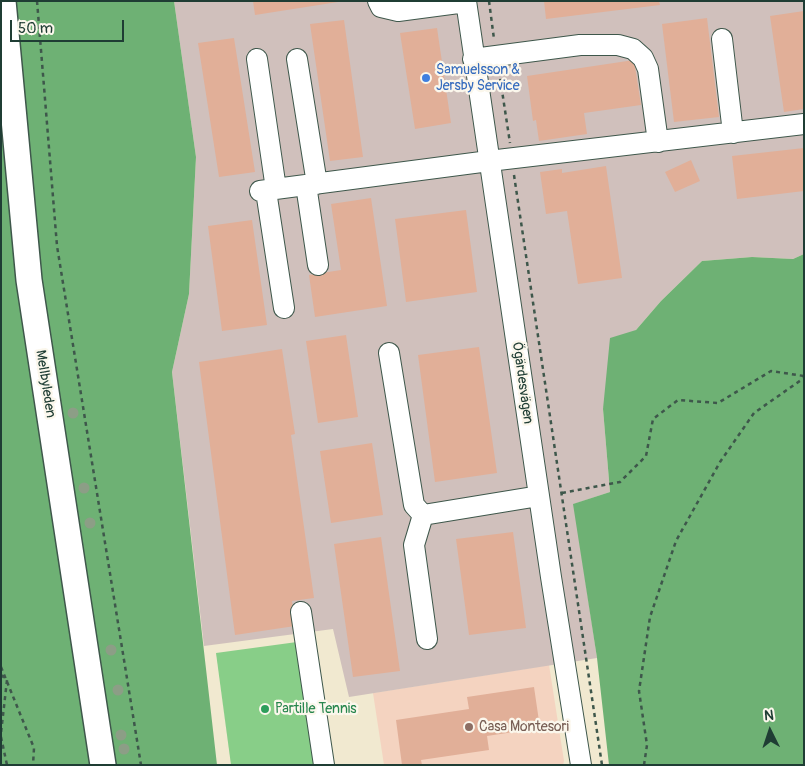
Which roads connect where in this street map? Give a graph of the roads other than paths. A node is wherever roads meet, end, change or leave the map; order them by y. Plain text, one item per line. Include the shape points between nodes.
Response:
1 (4, 1) edge
2 (378, 1) edge
3 (466, 2) edge
4 (722, 39) dead end
5 (257, 59) dead end
6 (473, 59) junction
7 (297, 60) dead end
8 (804, 124) edge
9 (733, 133) junction
10 (658, 142) junction
11 (489, 161) junction
12 (312, 185) junction
13 (267, 190) junction
14 (318, 265) dead end
15 (284, 308) dead end
16 (389, 353) dead end
17 (539, 496) junction
18 (423, 515) junction
19 (301, 612) dead end
20 (426, 639) dead end
21 (103, 765) edge
22 (324, 765) edge
23 (581, 765) edge

1 - 21 main road, Mellbyleden via 30,280
2 - 3 street via 381,7 398,11
3 - 6 street, Ögärdesvägen
4 - 9 street
5 - 13 street
6 - 10 street via 580,45 618,45 633,49 643,58 648,69
6 - 11 street, Ögärdesvägen
7 - 12 street
8 - 9 street
9 - 10 street
10 - 11 street
11 - 12 street
11 - 17 street, Ögärdesvägen
12 - 13 street
12 - 14 street
13 - 15 street
16 - 18 street via 414,505
17 - 18 street
17 - 23 street, Ögärdesvägen
18 - 20 street via 414,545
19 - 22 street

